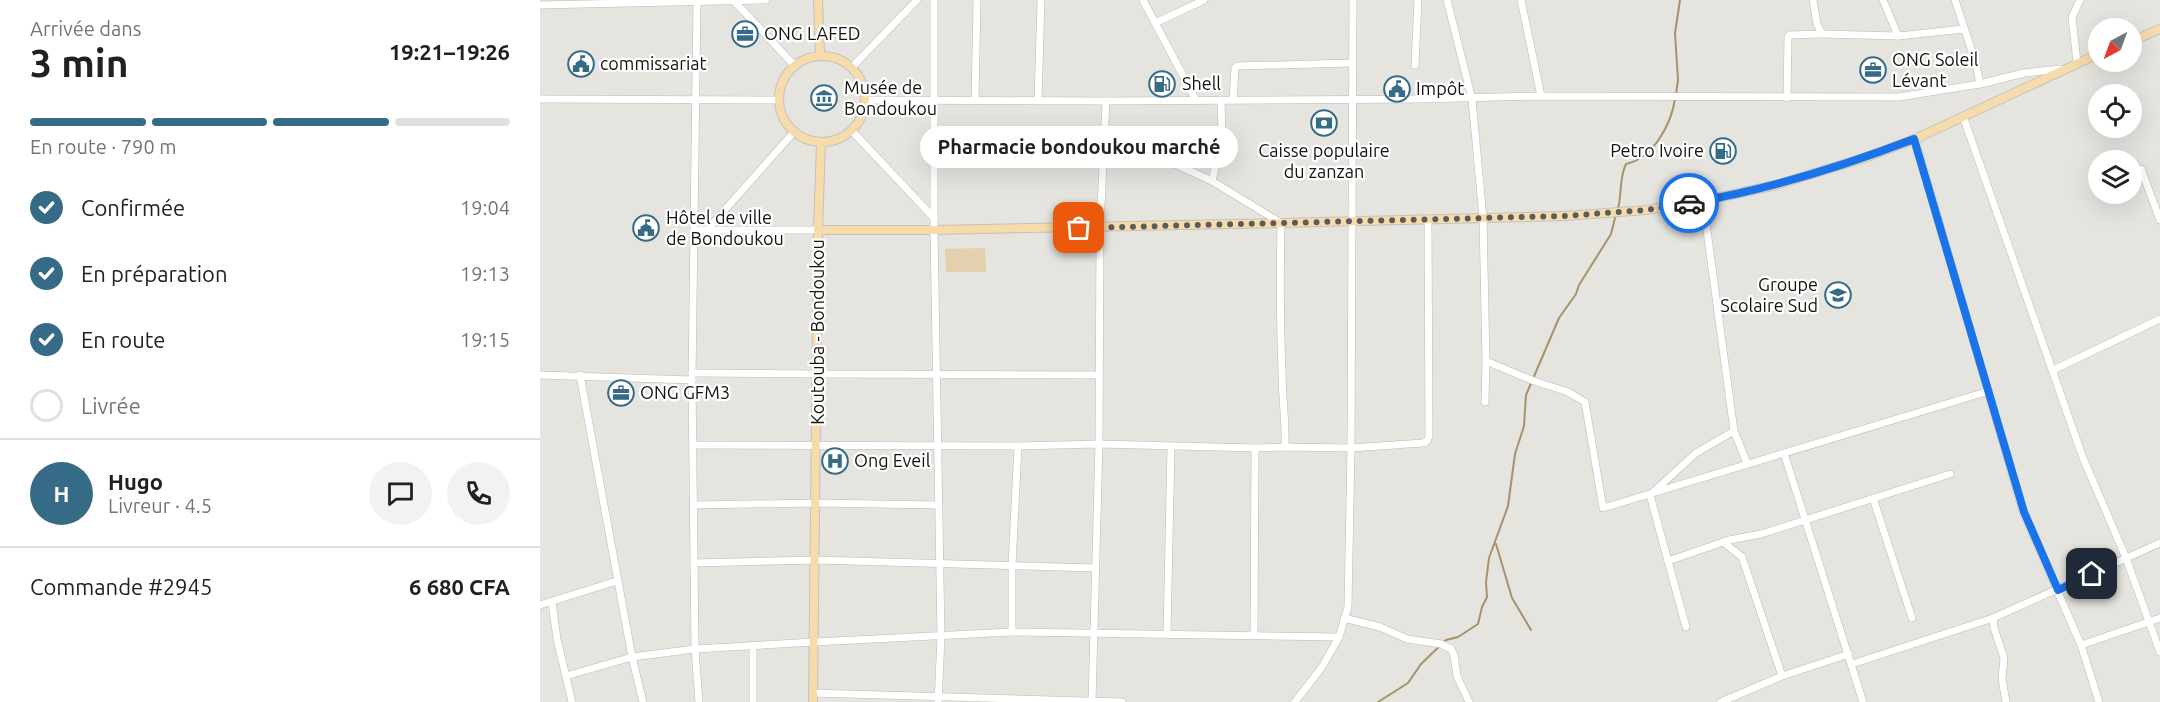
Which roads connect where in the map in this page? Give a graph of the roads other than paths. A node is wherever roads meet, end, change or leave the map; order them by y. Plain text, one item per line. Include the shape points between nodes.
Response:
1 (766, 0) edge
2 (818, 0) edge
3 (917, 0) edge
4 (934, 0) edge
5 (977, 0) edge
6 (1041, 0) edge
7 (1143, 0) edge
8 (1204, 0) edge
9 (1353, 0) edge
10 (1418, 0) edge
11 (1447, 0) edge
12 (1521, 0) edge
13 (1813, 0) edge
14 (1883, 0) edge
15 (1955, 0) edge
16 (2080, 0) edge
17 (696, 1) edge
18 (735, 2) junction
19 (540, 5) edge
20 (1155, 23) junction
21 (1964, 29) junction
22 (2160, 29) edge
23 (1821, 34) junction
24 (1898, 36) junction
25 (2142, 37) edge
26 (820, 56) junction
27 (2088, 58) edge
28 (1352, 63) junction
29 (2077, 63) junction
30 (794, 65) junction
31 (1415, 65) dead end
32 (852, 67) junction
33 (2064, 69) junction
34 (1980, 84) junction
35 (1541, 96) junction
36 (1787, 98) junction
37 (540, 99) edge
38 (696, 99) junction
39 (1196, 99) junction
40 (1354, 99) junction
41 (1472, 99) junction
42 (778, 100) junction
43 (866, 100) junction
44 (1038, 100) junction
45 (1221, 100) junction
46 (1233, 100) junction
47 (934, 101) junction
48 (975, 101) junction
49 (1106, 101) junction
50 (1963, 117) junction
51 (852, 131) junction
52 (794, 132) junction
53 (1105, 132) junction
54 (1914, 139) junction
55 (821, 142) junction
56 (934, 162) junction
57 (1104, 163) junction
58 (2142, 172) edge
59 (1212, 181) junction
60 (1703, 201) junction
61 (934, 218) junction
62 (1483, 218) junction
63 (1428, 219) junction
64 (2160, 220) edge
65 (1352, 221) junction
66 (1281, 223) junction
67 (1100, 227) junction
68 (694, 230) junction
69 (818, 230) junction
70 (934, 230) junction
71 (706, 231) junction
72 (2160, 319) edge
73 (1486, 361) junction
74 (2053, 370) junction
75 (818, 374) junction
76 (540, 375) edge
77 (580, 375) junction
78 (1099, 375) junction
79 (692, 376) junction
80 (936, 376) junction
81 (1989, 391) junction
82 (1485, 402) dead end
83 (1734, 431) junction
84 (1099, 444) junction
85 (693, 445) junction
86 (817, 446) junction
87 (937, 446) junction
88 (1018, 446) junction
89 (1171, 447) junction
90 (1285, 447) junction
91 (1255, 448) junction
92 (1351, 448) junction
93 (1784, 453) junction
94 (1747, 464) junction
95 (1950, 474) dead end
96 (1650, 495) junction
97 (1873, 498) junction
98 (817, 503) junction
99 (694, 505) junction
100 (938, 505) junction
101 (1806, 520) junction
102 (1723, 542) junction
103 (2160, 543) edge
104 (2126, 558) junction
105 (815, 560) junction
106 (1668, 561) junction
107 (694, 563) junction
108 (939, 564) junction
109 (1012, 565) junction
110 (1095, 568) junction
111 (617, 581) junction
112 (2058, 590) junction
113 (552, 602) junction
114 (540, 606) edge
115 (1344, 618) junction
116 (1912, 618) dead end
117 (1993, 618) junction
118 (2160, 618) edge
119 (2148, 623) junction
120 (1686, 627) dead end
121 (1012, 632) junction
122 (1093, 632) junction
123 (1167, 633) junction
124 (1254, 635) junction
125 (941, 637) junction
126 (1339, 637) junction
127 (814, 642) junction
128 (753, 645) junction
129 (2081, 645) junction
130 (695, 649) junction
131 (2160, 652) edge
132 (1849, 654) junction
133 (632, 657) junction
134 (1852, 664) junction
135 (566, 676) junction
136 (1782, 676) junction
137 (813, 697) edge
138 (938, 700) edge
139 (1092, 701) edge
140 (572, 702) edge
141 (643, 702) edge
142 (699, 702) edge
143 (753, 702) edge
144 (1122, 702) edge
145 (1295, 702) edge
146 (1469, 702) edge
147 (1721, 702) edge
148 (1863, 702) edge
149 (2006, 702) edge
150 (2100, 702) edge

1 - 18 street
2 - 26 main road
3 - 32 street
4 - 47 street
5 - 48 street
6 - 44 street
7 - 20 street
8 - 20 street
9 - 28 street
10 - 31 street
11 - 41 street
12 - 35 street
13 - 23 street
14 - 24 street
15 - 21 street
16 - 29 street via 2072,17
17 - 18 street
17 - 19 street
17 - 38 street
18 - 30 street
20 - 39 street
21 - 24 street
21 - 34 street
22 - 25 main road
23 - 24 street
23 - 36 street via 1788,37
26 - 30 main road
26 - 32 main road via 837,58
27 - 29 main road
28 - 40 street
28 - 46 street via 1237,66
29 - 33 main road
30 - 42 main road via 782,81
32 - 43 main road via 862,82
33 - 34 street via 2024,73
33 - 50 main road
34 - 36 street via 1899,97
35 - 36 street
35 - 41 street
37 - 38 street
38 - 42 street
38 - 68 street
39 - 45 street
39 - 49 street
40 - 41 street
40 - 46 street
40 - 65 street
41 - 62 street
42 - 52 main road via 783,117
43 - 47 street
43 - 51 main road via 862,117
44 - 48 street
44 - 49 street
45 - 46 street
45 - 59 street via 1222,138
47 - 48 street
47 - 56 street
49 - 53 street
50 - 54 main road
50 - 74 street
51 - 55 main road via 838,140
51 - 61 street
52 - 55 main road
52 - 71 street
53 - 57 street
53 - 59 street
54 - 60 main road via 1820,173
54 - 81 street
55 - 69 main road, Koutouba - Bondoukou
56 - 57 street
56 - 61 street
57 - 67 street
58 - 64 street
59 - 66 street
60 - 62 main road via 1610,213
60 - 83 street
61 - 70 street
62 - 63 main road
62 - 73 street
63 - 65 main road
63 - 92 street via 1429,436 1423,443
65 - 66 main road
65 - 92 street
66 - 67 main road
66 - 90 street
67 - 70 main road
67 - 78 street
68 - 71 street
68 - 79 street
69 - 70 main road
69 - 71 street
69 - 75 main road, Koutouba - Bondoukou
70 - 80 street
72 - 74 street
73 - 82 street
73 - 96 street via 1585,402 1603,508
74 - 104 street via 2083,458
75 - 79 street
75 - 80 street
75 - 86 main road, Koutouba - Bondoukou
76 - 77 street
77 - 79 street
77 - 111 street
78 - 80 street
78 - 84 street
79 - 85 street
80 - 87 street
81 - 93 street
81 - 112 street via 2027,523
83 - 94 street
83 - 96 street via 1696,453
84 - 88 street
84 - 89 street
84 - 110 street
85 - 86 street
85 - 99 street
86 - 87 street
86 - 98 main road, Koutouba - Bondoukou
87 - 88 street
87 - 100 street
88 - 109 street
89 - 91 street
89 - 123 street
90 - 91 street
90 - 92 street
91 - 124 street
92 - 115 street
93 - 94 street
93 - 101 street
94 - 96 street
95 - 97 street
96 - 106 street
97 - 101 street
97 - 116 street
98 - 99 street
98 - 100 street
98 - 105 main road, Koutouba - Bondoukou
99 - 107 street
100 - 108 street
101 - 102 street
101 - 132 street
102 - 106 street
102 - 136 street via 1742,557
103 - 104 street
104 - 112 street
104 - 119 street
105 - 107 street
105 - 108 street
105 - 127 main road, Koutouba - Bondoukou
106 - 120 street
107 - 130 street
108 - 109 street
108 - 125 street
109 - 110 street
109 - 121 street
110 - 122 street
111 - 113 street
111 - 133 street
112 - 117 street
112 - 129 street
113 - 114 street
113 - 135 street
115 - 126 street
115 - 146 street via 1451,649 1457,676
117 - 134 street
117 - 149 street via 2004,658
118 - 119 street
119 - 129 street
119 - 131 street
121 - 122 street
121 - 125 street
122 - 123 street
122 - 139 street
123 - 124 street
124 - 126 street
125 - 127 street
125 - 138 street
126 - 145 street
127 - 128 street
127 - 137 main road, Koutouba - Bondoukou
128 - 130 street
128 - 143 street
129 - 150 street
130 - 133 street
130 - 142 street
132 - 134 street
132 - 136 street
133 - 135 street
133 - 141 street
134 - 148 street
135 - 140 street
136 - 147 street
137 - 138 street
138 - 139 street
139 - 144 street

